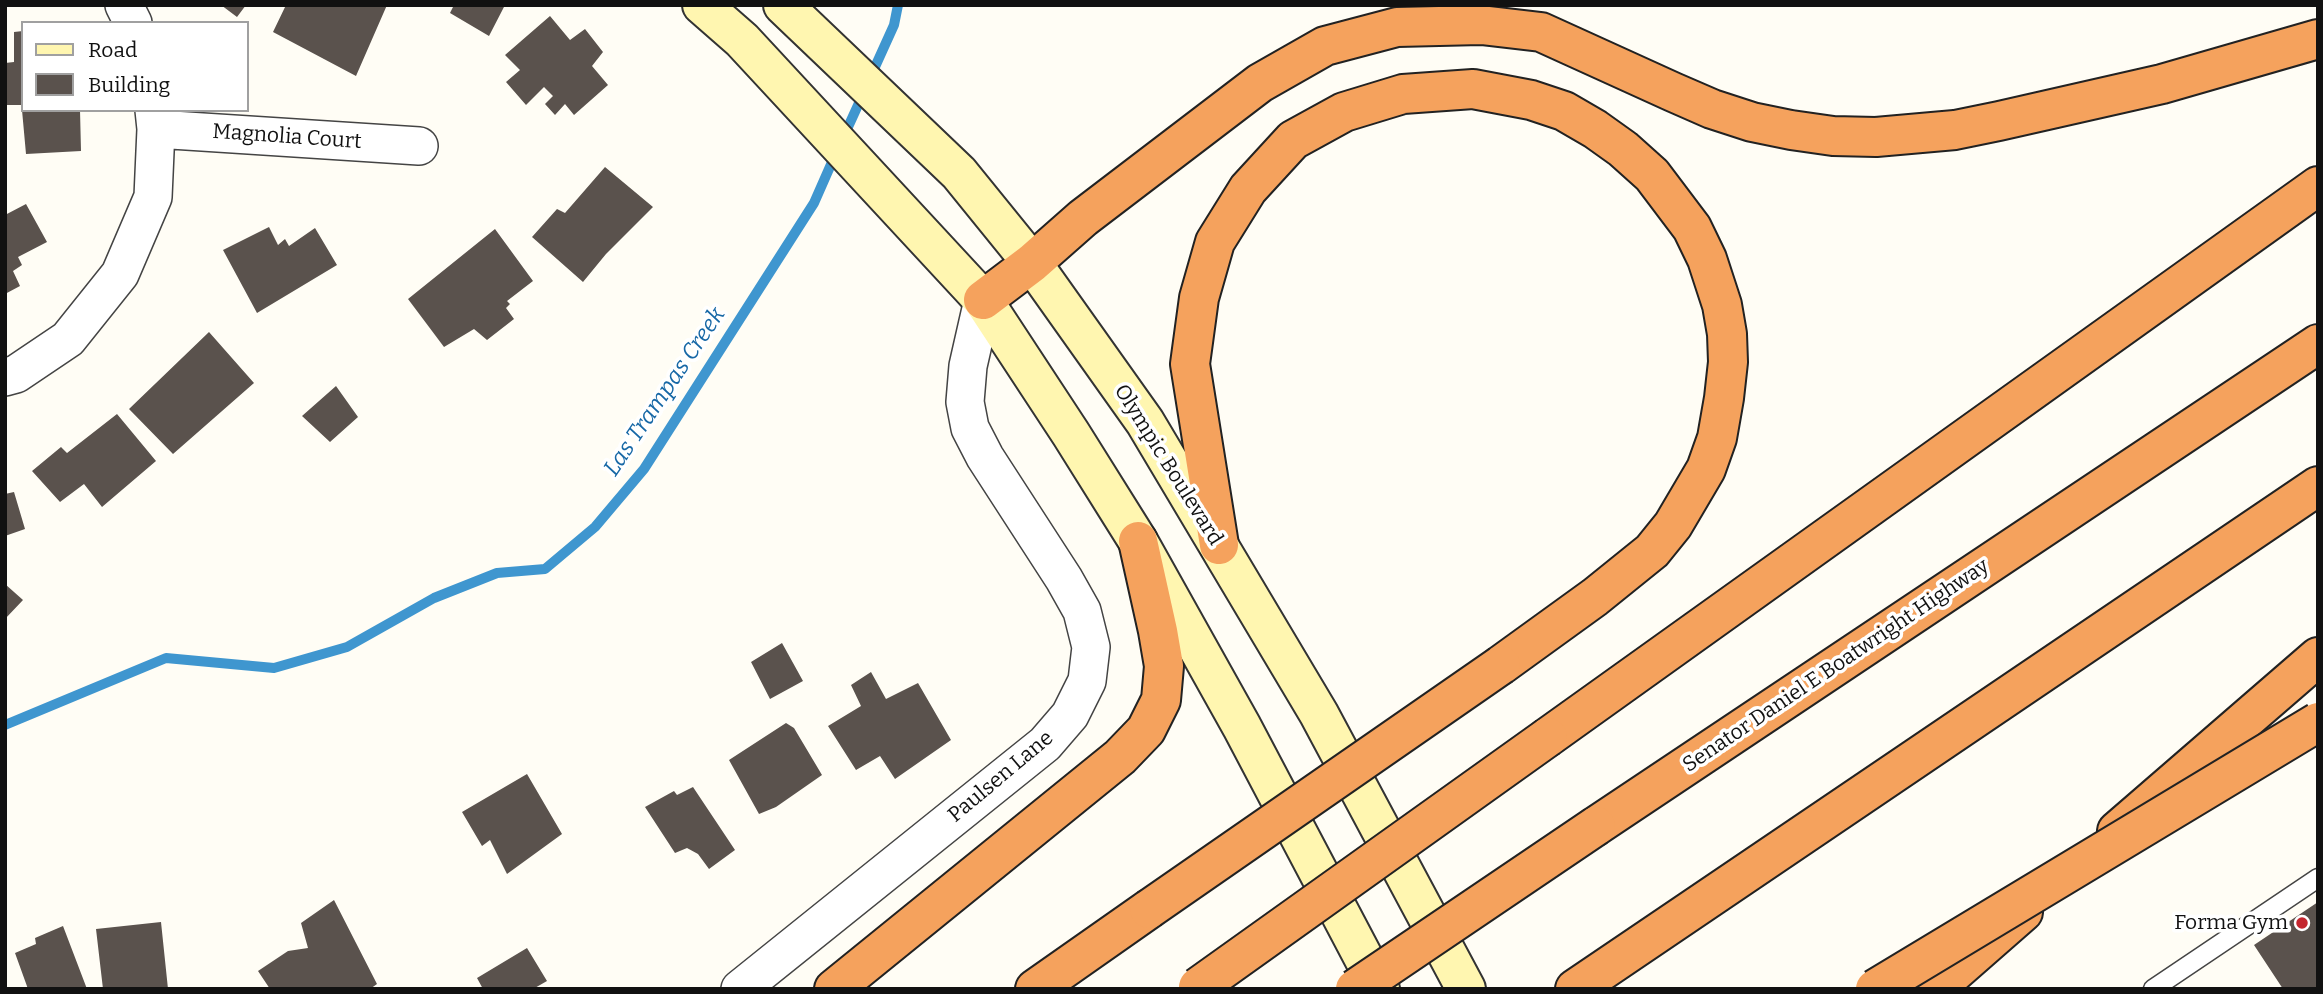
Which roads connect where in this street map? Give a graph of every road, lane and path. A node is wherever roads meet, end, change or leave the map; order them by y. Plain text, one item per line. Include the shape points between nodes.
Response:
1 (124, 5) edge
2 (702, 5) edge
3 (783, 5) edge
4 (132, 21) edge
5 (2318, 39) edge
6 (155, 120) edge
7 (419, 146) dead end
8 (2318, 186) edge
9 (1031, 263) junction
10 (983, 300) junction
11 (2318, 344) edge
12 (5, 377) edge
13 (2318, 486) edge
14 (1139, 541) junction
15 (1219, 545) junction
16 (2318, 657) edge
17 (2318, 722) edge
18 (2318, 878) edge
19 (1197, 988) edge
20 (740, 989) edge
21 (834, 989) edge
22 (1035, 989) edge
23 (1355, 989) edge
24 (1380, 989) edge
25 (1466, 989) edge
26 (1575, 989) edge
27 (1875, 989) edge
28 (1935, 989) edge
29 (2153, 989) edge

1 - 4 street
2 - 10 main road via 742,40
3 - 9 main road, Olympic Boulevard via 959,173
5 - 9 highway via 2191,76 1955,130 1875,137 1833,136 1752,122 1712,109 1541,32 1481,25 1397,26 1325,46 1260,83
6 - 7 street, Magnolia Court
6 - 12 street via 153,197 120,274 68,339
8 - 19 highway, bridge
9 - 10 highway
9 - 15 main road, Olympic Boulevard via 1145,422
10 - 14 main road
10 - 20 street, Paulsen Lane via 968,366 965,402 970,428 1082,611 1091,647 1087,681 1070,715 1045,744
11 - 23 highway, Senator Daniel E Boatwright Highway, bridge
13 - 26 highway
14 - 21 highway via 1164,666 1161,700 1146,730 1120,757
14 - 24 main road
15 - 22 highway, bridge via 1189,364 1199,298 1215,242 1248,189 1293,140 1344,112 1403,94 1473,89 1564,111 1623,149 1652,175 1692,228 1707,259 1727,334 1728,362 1717,438 1706,469 1673,525 1652,551 1595,597
15 - 25 main road, Olympic Boulevard via 1319,714
16 - 28 highway
17 - 27 highway, bridge
18 - 29 lane

